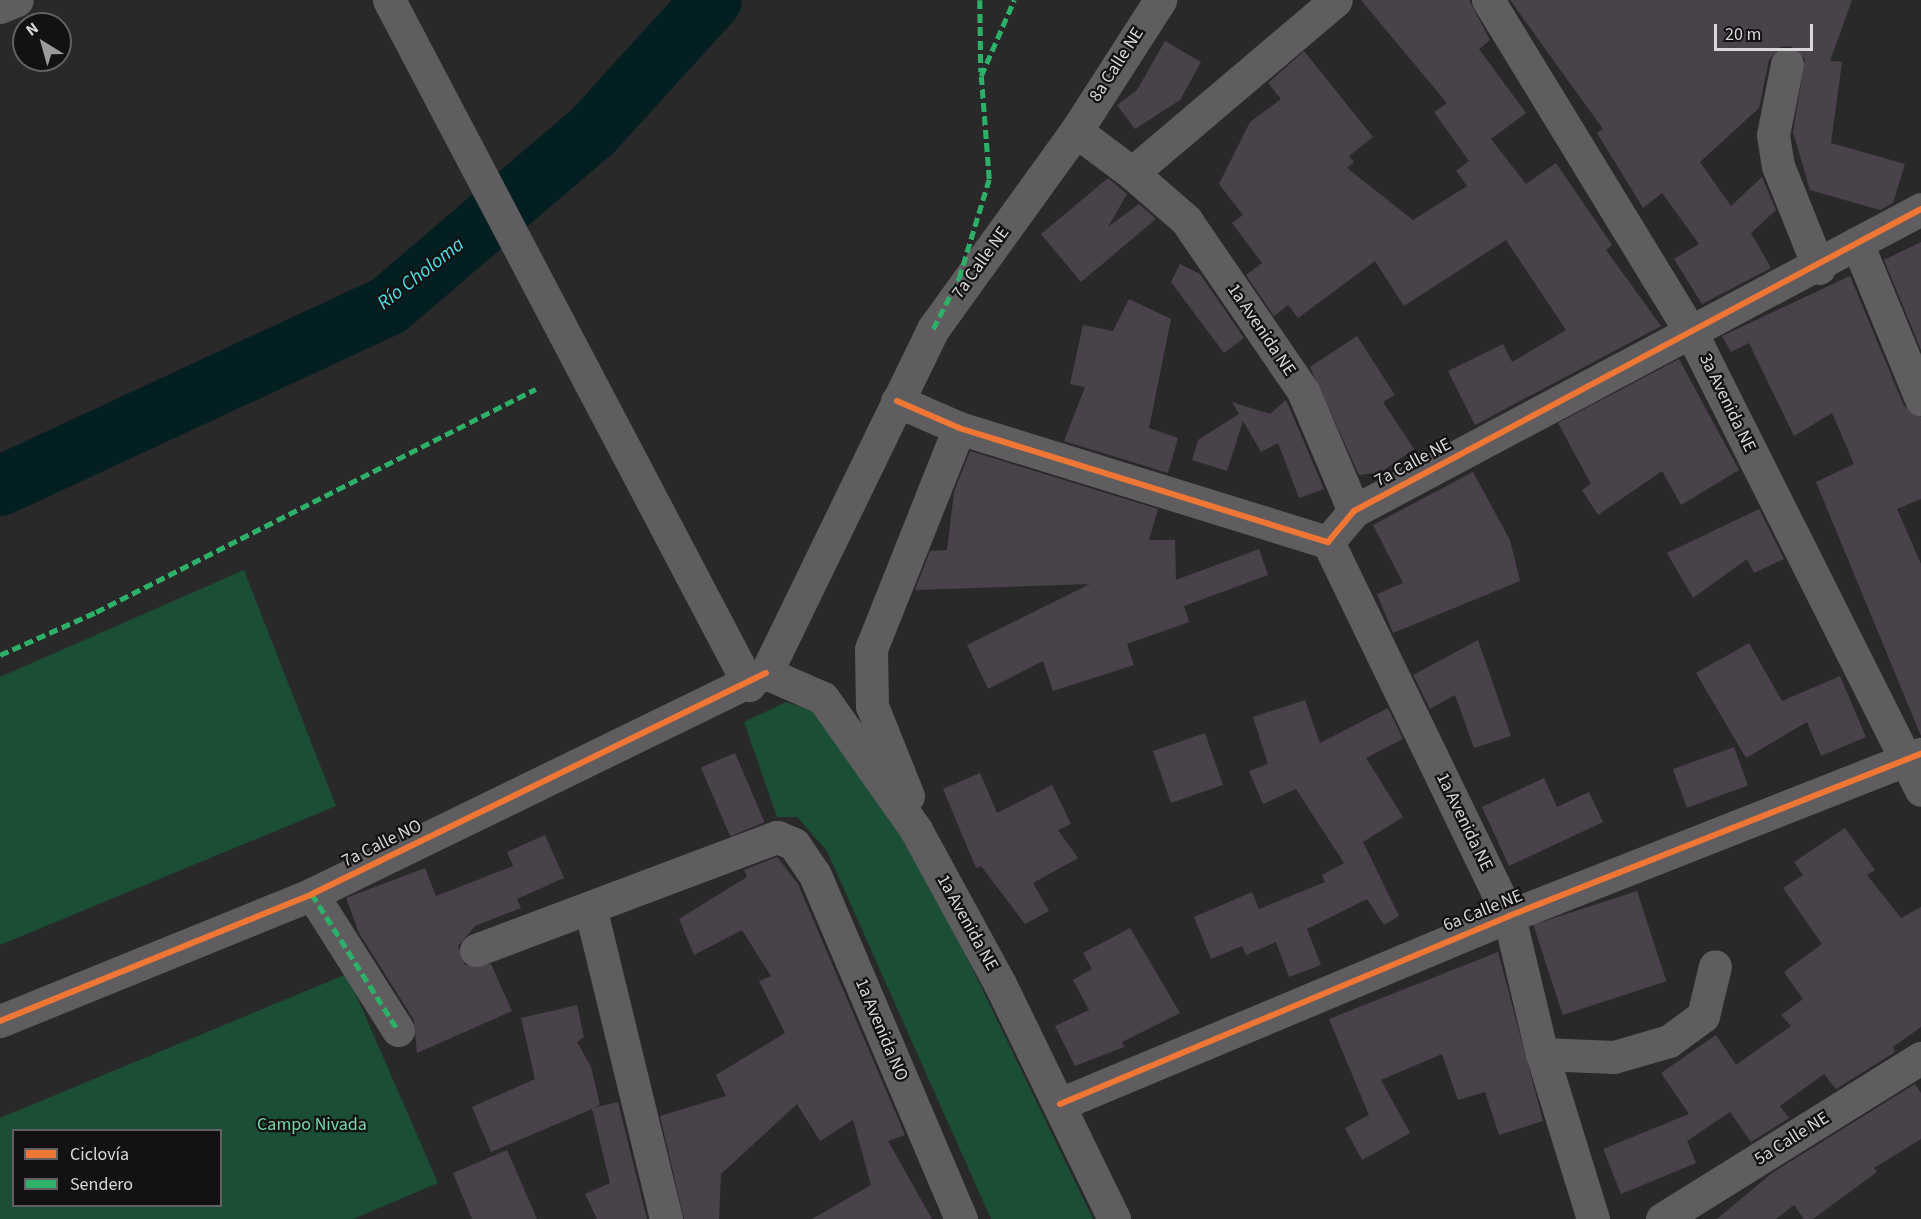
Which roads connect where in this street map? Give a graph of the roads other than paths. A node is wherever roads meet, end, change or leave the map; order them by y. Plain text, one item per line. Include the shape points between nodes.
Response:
1 (17, 0) edge
2 (390, 0) edge
3 (1160, 0) edge
4 (1336, 0) edge
5 (1488, 0) edge
6 (0, 7) edge
7 (1787, 64) dead end
8 (1076, 131) junction
9 (1132, 172) junction
10 (1921, 209) edge
11 (1857, 243) junction
12 (1819, 268) junction
13 (1692, 334) junction
14 (1921, 399) edge
15 (897, 401) junction
16 (959, 428) junction
17 (1354, 511) junction
18 (1328, 542) junction
19 (758, 679) junction
20 (1913, 757) edge
21 (1921, 790) edge
22 (916, 830) junction
23 (312, 894) junction
24 (591, 911) junction
25 (1509, 916) junction
26 (476, 950) dead end
27 (1715, 966) dead end
28 (0, 1021) edge
29 (398, 1030) dead end
30 (1542, 1054) junction
31 (1921, 1058) edge
32 (1060, 1104) junction
33 (666, 1219) edge
34 (961, 1219) edge
35 (1114, 1219) edge
36 (1593, 1219) edge
37 (1662, 1219) edge

1 - 6 street
2 - 19 street via 721,632
3 - 8 street, 8a Calle NE
4 - 9 street
5 - 13 street, 3a Avenida NE
7 - 12 street via 1773,135 1778,166
8 - 9 street, 1a Avenida NE
8 - 15 street, 7a Calle NE via 933,329
9 - 17 street, 1a Avenida NE via 1186,220 1303,391
10 - 11 street, 7a Calle NE
11 - 12 street, 7a Calle NE
11 - 14 street
12 - 13 street, 7a Calle NE
13 - 17 street, 7a Calle NE
13 - 20 street, 3a Avenida NE
15 - 16 street
15 - 19 street, 7a Calle NE
16 - 18 street
16 - 22 street via 871,649 872,706 905,783
17 - 18 street, 7a Calle NE
18 - 25 street, 1a Avenida NE
19 - 22 street, 1a Avenida NE via 824,698
19 - 23 street, 7a Calle NO
20 - 21 street, 3a Avenida NE
20 - 25 street, 6a Calle NE
22 - 32 street, 1a Avenida NE
23 - 28 street, 7a Calle NO
23 - 29 street
24 - 26 street
24 - 33 street
24 - 34 street, 1a Avenida NO via 777,837 794,844 815,874
25 - 30 street, 1a Avenida NE
25 - 32 street, 6a Calle NE
27 - 30 street via 1703,1016 1670,1041 1614,1058
30 - 36 street, 1a Avenida NE
31 - 37 street, 5a Calle NE
32 - 35 street, 1a Avenida NE

